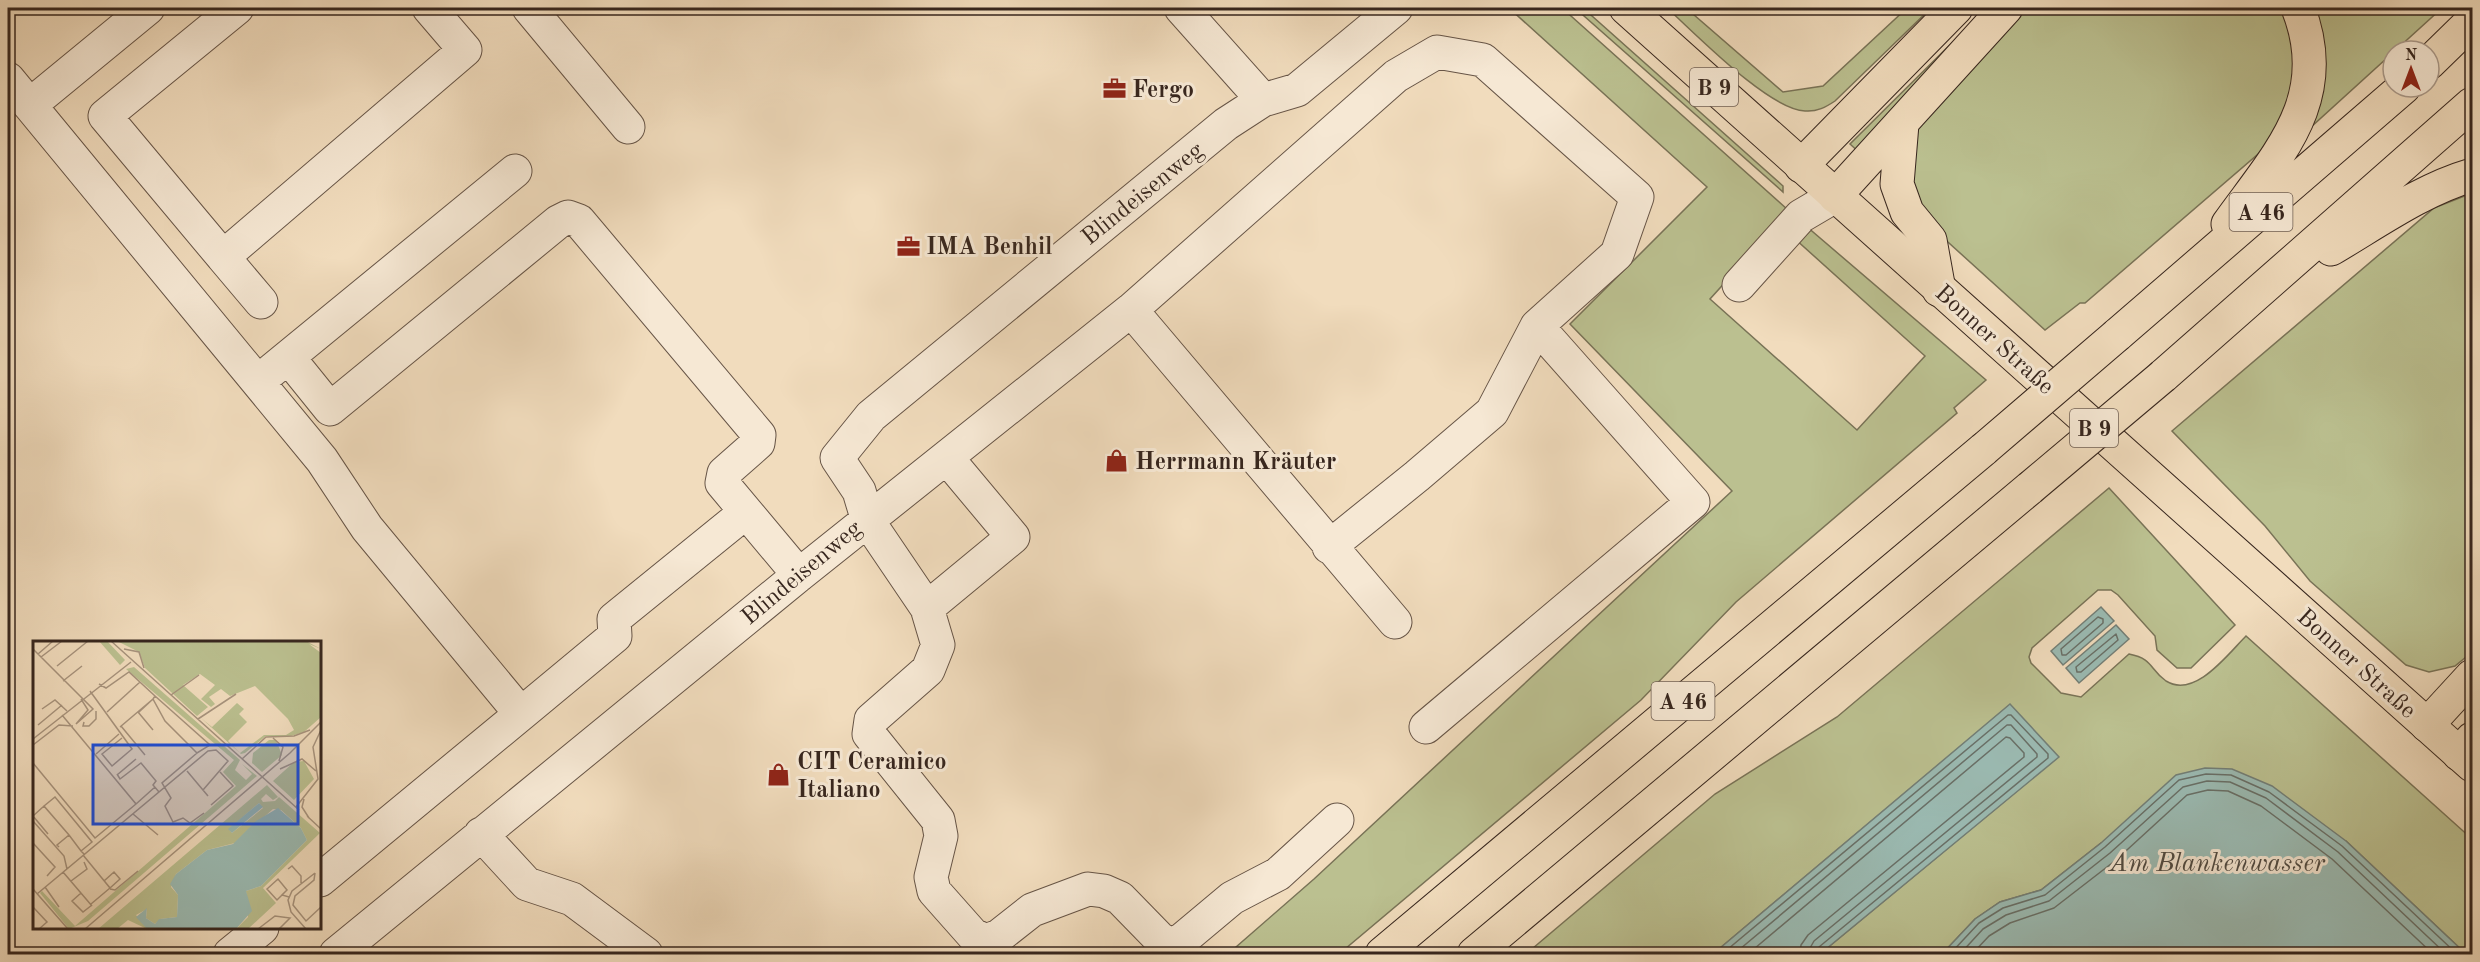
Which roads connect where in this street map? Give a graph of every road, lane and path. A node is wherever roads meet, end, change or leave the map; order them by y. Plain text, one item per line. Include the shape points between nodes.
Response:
1 (148, 8) edge
2 (237, 8) edge
3 (429, 8) edge
4 (529, 8) edge
5 (1181, 8) edge
6 (1396, 8) edge
7 (1626, 8) edge
8 (1956, 8) edge
9 (2006, 8) edge
10 (2298, 8) edge
11 (2472, 21) edge
12 (2441, 51) edge
13 (8, 79) edge
14 (2390, 99) edge
15 (1263, 100) junction
16 (2472, 104) edge
17 (30, 105) junction
18 (1902, 124) junction
19 (627, 128) dead end
20 (1801, 166) junction
21 (515, 171) dead end
22 (2472, 175) edge
23 (1836, 196) junction
24 (1801, 216) junction
25 (223, 257) junction
26 (2197, 267) junction
27 (1739, 285) dead end
28 (2265, 288) junction
29 (1939, 290) junction
30 (261, 302) dead end
31 (1131, 310) junction
32 (1537, 326) junction
33 (288, 357) junction
34 (258, 381) junction
35 (947, 458) junction
36 (746, 512) junction
37 (868, 521) junction
38 (1329, 547) junction
39 (800, 575) junction
40 (927, 608) junction
41 (1395, 622) dead end
42 (2472, 676) edge
43 (521, 714) junction
44 (2427, 725) junction
45 (1426, 727) dead end
46 (2468, 753) edge
47 (1337, 820) dead end
48 (481, 834) junction
49 (321, 879) edge
50 (260, 929) edge
51 (230, 954) edge
52 (336, 954) edge
53 (646, 954) edge
54 (1382, 954) edge
55 (1474, 954) edge

1 - 17 street
2 - 25 street via 105,116
3 - 25 street via 465,50
4 - 19 street
5 - 15 street
6 - 15 street, Blindeisenweg via 1297,90
7 - 20 main road, Bonner Straße / B 9
8 - 20 main road
9 - 18 main road
10 - 26 main road via 2309,52 2304,105 2291,135
11 - 12 main road
13 - 17 street
14 - 26 main road, A 46
15 - 37 street, Blindeisenweg via 1226,124 871,416 837,458 859,491
16 - 28 main road, A 46
17 - 34 street
18 - 23 main road
18 - 29 main road via 1898,184 1907,212 1930,240
20 - 23 main road, Bonner Straße / B 9
20 - 24 street
21 - 33 street
22 - 28 main road via 2422,195
23 - 24 street
23 - 29 main road, Bonner Straße / B 9
24 - 27 street
25 - 30 street
26 - 54 main road, A 46, bridge
28 - 55 main road, A 46, bridge
29 - 44 main road, Bonner Straße / B 9
31 - 32 street via 1396,76 1437,52 1483,60 1638,197 1617,254
31 - 35 street
31 - 38 street
32 - 38 street via 1492,412
32 - 45 street via 1693,502
33 - 34 street
33 - 36 street via 330,409 558,222 568,217 579,220 759,435 758,444 724,473 722,483
34 - 43 street via 322,460 367,528
35 - 37 street
35 - 40 street via 1013,537
36 - 39 street
36 - 43 street via 614,619 615,636
37 - 39 street, Blindeisenweg
37 - 40 street
38 - 41 street
39 - 48 street, Blindeisenweg
40 - 47 street via 938,645 928,670 871,720 869,734 938,820 941,836 931,877 934,891 973,935 986,941 999,936 1032,910 1088,890 1120,898 1160,939 1172,945 1232,898 1278,874
42 - 44 main road
43 - 49 street
44 - 46 main road, Bonner Straße / B 9
48 - 52 street, Blindeisenweg
48 - 53 street via 527,884 572,899
50 - 51 street

